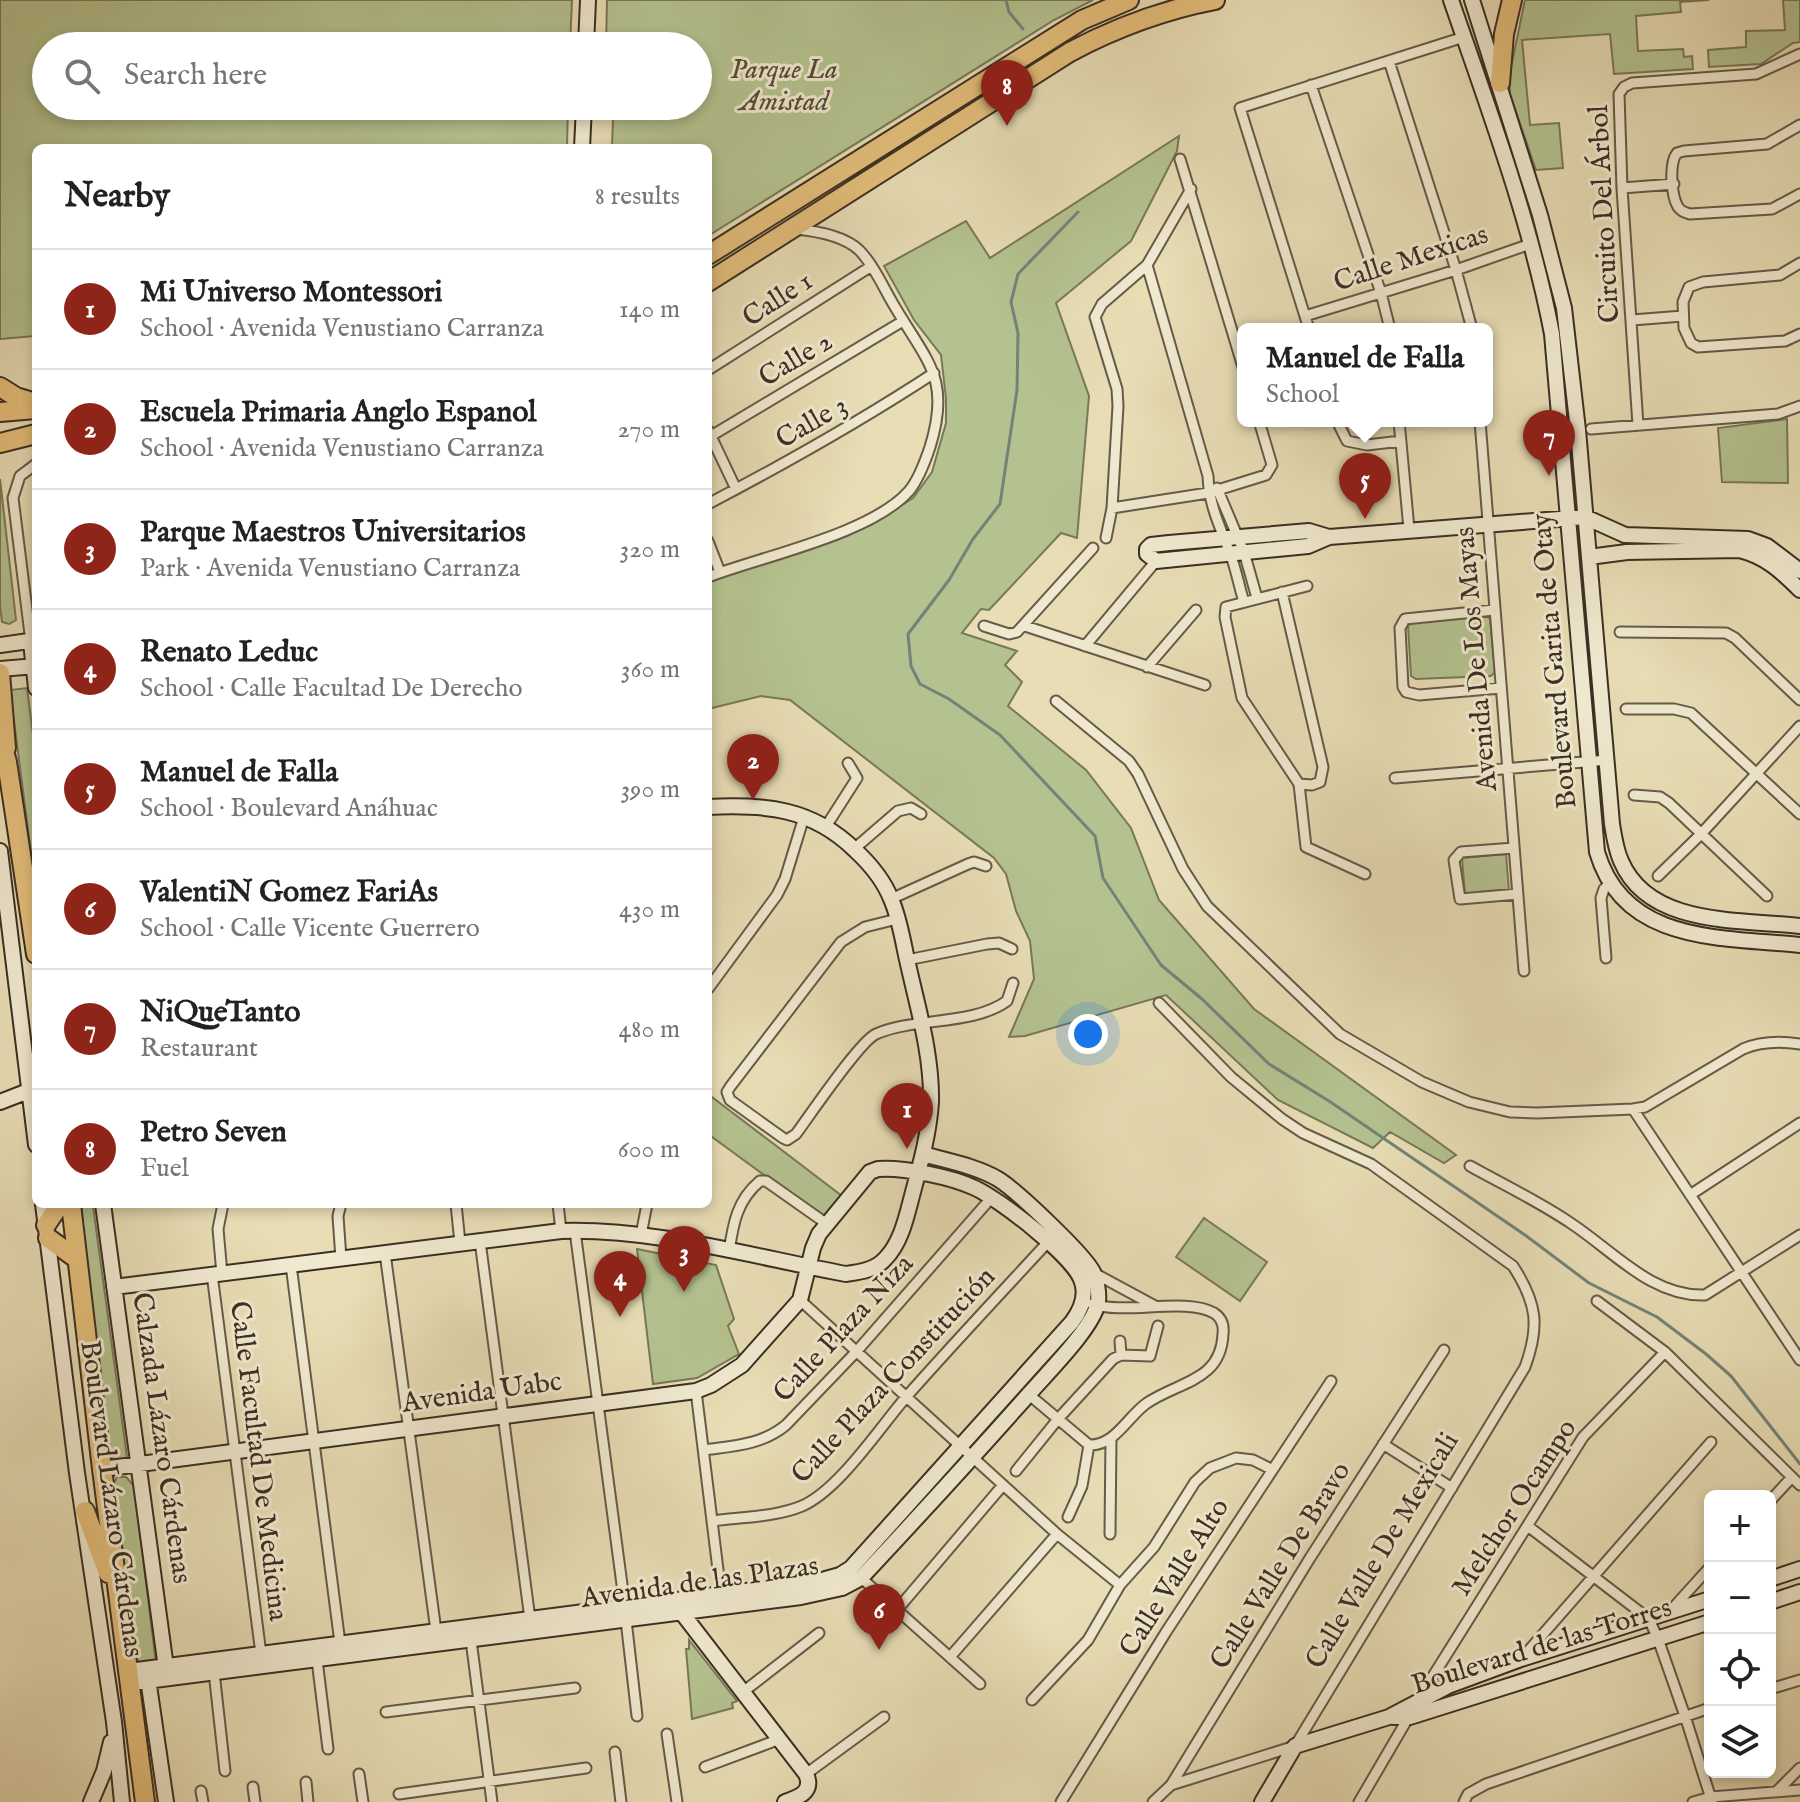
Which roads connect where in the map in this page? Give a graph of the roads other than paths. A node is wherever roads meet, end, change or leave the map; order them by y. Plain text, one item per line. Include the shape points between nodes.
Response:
1 (588, 0) edge
2 (1129, 0) edge
3 (1176, 0) edge
4 (1215, 0) edge
5 (1451, 0) edge
6 (1472, 0) edge
7 (1512, 0) edge
8 (587, 32) edge
9 (1464, 37) junction
10 (1087, 43) junction
11 (1800, 54) edge
12 (1389, 61) junction
13 (1010, 64) junction
14 (1500, 83) junction
15 (1311, 85) junction
16 (992, 102) junction
17 (583, 120) edge
18 (1800, 125) edge
19 (582, 144) edge
20 (1180, 159) dead end
21 (1674, 184) junction
22 (1622, 188) junction
23 (1191, 189) junction
24 (1800, 194) edge
25 (794, 229) junction
26 (1530, 244) junction
27 (712, 252) edge
28 (1800, 263) edge
29 (1147, 265) junction
30 (870, 267) junction
31 (1456, 270) junction
32 (712, 280) edge
33 (1381, 293) junction
34 (1305, 316) junction
35 (1683, 316) junction
36 (1632, 320) junction
37 (903, 321) junction
38 (1307, 323) edge
39 (1388, 323) edge
40 (1470, 323) edge
41 (1800, 334) edge
42 (1237, 346) edge
43 (712, 367) edge
44 (934, 373) junction
45 (0, 387) edge
46 (32, 404) edge
47 (1800, 406) edge
48 (32, 407) edge
49 (0, 412) edge
50 (1638, 425) junction
51 (1261, 427) edge
52 (1340, 427) edge
53 (1400, 427) edge
54 (1480, 427) edge
55 (1591, 429) dead end
56 (712, 432) edge
57 (32, 434) edge
58 (32, 434) edge
59 (0, 435) edge
60 (712, 437) edge
61 (1401, 441) junction
62 (0, 443) edge
63 (32, 467) edge
64 (736, 489) junction
65 (1214, 492) junction
66 (712, 502) edge
67 (1112, 508) junction
68 (1585, 517) junction
69 (1569, 518) junction
70 (1488, 523) junction
71 (1409, 529) junction
72 (1625, 535) junction
73 (1329, 537) junction
74 (1106, 538) dead end
75 (1229, 538) junction
76 (1169, 543) junction
77 (1093, 548) dead end
78 (712, 551) edge
79 (1627, 552) junction
80 (1237, 553) junction
81 (1589, 557) junction
82 (1163, 561) junction
83 (720, 572) junction
84 (1795, 572) edge
85 (712, 575) edge
86 (1307, 586) dead end
87 (1800, 590) edge
88 (1282, 592) junction
89 (1257, 598) junction
90 (1244, 602) junction
91 (1196, 610) dead end
92 (1494, 610) junction
93 (984, 626) dead end
94 (1025, 626) junction
95 (1620, 632) dead end
96 (32, 634) edge
97 (32, 641) edge
98 (0, 645) edge
99 (1085, 646) junction
100 (32, 666) edge
101 (1147, 667) junction
102 (0, 671) edge
103 (1205, 685) dead end
104 (1501, 688) junction
105 (1800, 700) edge
106 (1056, 701) dead end
107 (1626, 709) dead end
108 (1800, 726) edge
109 (0, 736) edge
110 (1608, 760) junction
111 (7, 762) junction
112 (1590, 762) junction
113 (848, 763) dead end
114 (1509, 768) junction
115 (1758, 773) junction
116 (1395, 778) dead end
117 (1299, 784) junction
118 (1634, 795) dead end
119 (712, 807) edge
120 (921, 814) dead end
121 (1800, 814) edge
122 (804, 817) junction
123 (825, 828) junction
124 (1701, 834) junction
125 (1514, 848) junction
126 (854, 849) junction
127 (0, 851) edge
128 (986, 866) dead end
129 (1365, 874) dead end
130 (1658, 876) dead end
131 (1610, 883) junction
132 (1518, 894) junction
133 (0, 895) edge
134 (1767, 896) dead end
135 (891, 899) junction
136 (8, 916) junction
137 (897, 919) junction
138 (1800, 926) edge
139 (32, 928) edge
140 (1800, 945) edge
141 (1012, 949) dead end
142 (1606, 958) dead end
143 (907, 960) junction
144 (1524, 971) dead end
145 (1013, 983) dead end
146 (712, 984) edge
147 (1159, 1003) dead end
148 (921, 1025) junction
149 (1800, 1044) edge
150 (32, 1090) edge
151 (0, 1102) edge
152 (1633, 1109) junction
153 (1800, 1123) edge
154 (923, 1154) junction
155 (1470, 1166) dead end
156 (918, 1174) junction
157 (1690, 1195) junction
158 (992, 1197) junction
159 (44, 1208) edge
160 (58, 1208) edge
161 (71, 1208) edge
162 (104, 1208) edge
163 (222, 1208) edge
164 (340, 1208) edge
165 (456, 1208) edge
166 (559, 1208) edge
167 (646, 1208) edge
168 (827, 1224) junction
169 (568, 1231) junction
170 (47, 1232) junction
171 (641, 1235) junction
172 (1800, 1235) edge
173 (480, 1241) junction
174 (1048, 1242) junction
175 (460, 1243) junction
176 (729, 1252) junction
177 (385, 1253) junction
178 (77, 1259) junction
179 (341, 1259) junction
180 (291, 1265) junction
181 (808, 1267) junction
182 (1094, 1273) junction
183 (217, 1274) junction
184 (1741, 1274) junction
185 (114, 1287) junction
186 (800, 1300) junction
187 (1597, 1301) dead end
188 (1090, 1304) junction
189 (1158, 1308) junction
190 (1158, 1326) dead end
191 (1120, 1341) dead end
192 (1797, 1348) edge
193 (1444, 1350) dead end
194 (856, 1352) junction
195 (1665, 1352) junction
196 (1121, 1355) junction
197 (1800, 1360) edge
198 (1331, 1381) dead end
199 (1016, 1384) junction
200 (696, 1391) junction
201 (1028, 1395) junction
202 (906, 1397) junction
203 (598, 1404) junction
204 (502, 1416) junction
205 (1058, 1419) junction
206 (409, 1429) junction
207 (1111, 1439) junction
208 (314, 1441) junction
209 (1711, 1442) dead end
210 (1383, 1444) junction
211 (1089, 1445) junction
212 (961, 1446) junction
213 (704, 1450) junction
214 (236, 1452) junction
215 (974, 1457) junction
216 (137, 1465) junction
217 (102, 1469) junction
218 (1271, 1469) junction
219 (1016, 1471) dead end
220 (1792, 1477) junction
221 (1003, 1485) junction
222 (1800, 1485) edge
223 (1452, 1488) junction
224 (1776, 1494) edge
225 (85, 1511) junction
226 (1068, 1517) dead end
227 (712, 1521) junction
228 (1529, 1527) junction
229 (1057, 1534) junction
230 (1110, 1534) dead end
231 (1800, 1569) edge
232 (856, 1573) junction
233 (1704, 1574) edge
234 (1593, 1577) junction
235 (1776, 1577) edge
236 (1120, 1585) junction
237 (1800, 1592) edge
238 (721, 1594) junction
239 (1776, 1600) edge
240 (1704, 1601) edge
241 (120, 1605) junction
242 (896, 1611) junction
243 (626, 1613) junction
244 (682, 1613) junction
245 (1668, 1614) junction
246 (530, 1619) junction
247 (1649, 1619) junction
248 (1704, 1624) edge
249 (436, 1631) junction
250 (819, 1633) dead end
251 (1658, 1639) junction
252 (471, 1640) junction
253 (340, 1643) junction
254 (261, 1654) junction
255 (950, 1657) junction
256 (1521, 1659) junction
257 (317, 1660) junction
258 (167, 1672) junction
259 (214, 1672) junction
260 (139, 1676) junction
261 (1800, 1680) edge
262 (980, 1684) dead end
263 (1776, 1687) edge
264 (575, 1688) dead end
265 (743, 1692) junction
266 (479, 1700) junction
267 (1032, 1700) dead end
268 (1418, 1700) junction
269 (1704, 1710) edge
270 (386, 1712) dead end
271 (637, 1716) dead end
272 (1685, 1716) junction
273 (884, 1717) dead end
274 (1389, 1717) junction
275 (1410, 1717) junction
276 (114, 1722) junction
277 (667, 1734) dead end
278 (780, 1739) junction
279 (1295, 1746) junction
280 (328, 1749) dead end
281 (615, 1752) dead end
282 (705, 1767) dead end
283 (586, 1768) dead end
284 (1800, 1768) edge
285 (225, 1771) dead end
286 (359, 1774) dead end
287 (806, 1774) junction
288 (306, 1782) dead end
289 (489, 1782) junction
290 (1171, 1785) junction
291 (253, 1787) dead end
292 (1800, 1790) edge
293 (1776, 1792) junction
294 (399, 1794) dead end
295 (804, 1799) edge
296 (1711, 1799) edge
297 (91, 1802) edge
298 (122, 1802) edge
299 (145, 1802) edge
300 (166, 1802) edge
301 (255, 1802) edge
302 (308, 1802) edge
303 (363, 1802) edge
304 (492, 1802) edge
305 (621, 1802) edge
306 (677, 1802) edge
307 (785, 1802) edge
308 (1061, 1802) edge
309 (1153, 1802) edge
310 (1262, 1802) edge
311 (1359, 1802) edge
312 (1464, 1802) edge
313 (1693, 1802) edge

1 - 8 street
2 - 13 highway via 1082,20
3 - 10 highway via 1114,25
4 - 10 highway via 1147,17
5 - 9 street, Boulevard Garita de Otay
6 - 14 street, Boulevard Garita de Otay
7 - 14 highway
9 - 12 street
9 - 26 street, Boulevard Garita de Otay
10 - 16 highway
11 - 22 street, Circuito Del Árbol via 1756,74 1624,87 1618,102
12 - 15 street
12 - 31 street
13 - 16 highway via 988,87
13 - 27 highway
14 - 68 street, Boulevard Garita de Otay via 1564,308
15 - 33 street
15 - 34 street via 1242,106 1240,115
16 - 25 highway
17 - 19 street
18 - 21 street via 1767,144 1677,153 1672,163
20 - 23 street
21 - 22 street
21 - 24 street via 1678,206 1690,214 1772,209
22 - 36 street, Circuito Del Árbol
23 - 29 street
23 - 42 street
25 - 30 street via 844,241
25 - 32 highway
26 - 31 street, Calle Mexicas
26 - 69 street, Boulevard Garita de Otay via 1552,334
28 - 35 street via 1780,275 1696,283 1684,294
29 - 65 street
29 - 67 street via 1097,309 1095,317 1117,389
30 - 37 street
30 - 43 street, Calle 1
31 - 33 street, Calle Mexicas
31 - 40 street
33 - 34 street, Calle Mexicas
33 - 39 street
34 - 38 street
35 - 36 street
35 - 41 street via 1687,336 1698,347 1785,341
36 - 50 street, Circuito Del Árbol
37 - 44 street
37 - 56 street, Calle 2
44 - 64 street, Calle 3 via 861,421
44 - 83 street via 939,395 935,432 920,474 896,504 823,539
45 - 46 highway
47 - 50 street via 1778,414
48 - 49 highway
50 - 55 street
51 - 65 street via 1270,472
52 - 61 street via 1347,441 1356,444
53 - 61 street
54 - 70 street, Avenida De Los Mayas
57 - 59 highway
58 - 62 highway
60 - 64 street
61 - 71 street
63 - 96 street via 20,476 13,498
64 - 66 street, Calle 3
65 - 67 street
65 - 75 street
67 - 74 street
68 - 69 street
68 - 72 street
68 - 81 street, Boulevard Garita de Otay
69 - 70 street
69 - 112 street, Boulevard Garita de Otay
70 - 71 street
70 - 92 street, Avenida De Los Mayas
71 - 73 street
72 - 79 street
72 - 84 street via 1748,539 1767,546
73 - 75 street via 1309,531
73 - 80 street via 1308,546
75 - 76 street
75 - 80 street
76 - 82 street
76 - 82 street via 1148,547 1148,556
77 - 94 street
78 - 83 street
79 - 81 street
79 - 84 street via 1739,550
80 - 82 street
80 - 89 street
80 - 90 street
81 - 110 street, Boulevard Garita de Otay
82 - 99 street
83 - 85 street
84 - 87 street
86 - 88 street
88 - 89 street
88 - 117 street via 1323,767 1320,782
89 - 90 street
90 - 117 street via 1226,607 1225,617 1242,698
91 - 101 street
92 - 104 street, Avenida De Los Mayas
92 - 104 street via 1405,619 1400,628 1403,687 1419,695
93 - 94 street via 1012,634
94 - 99 street
95 - 105 street via 1726,633
97 - 98 street
99 - 101 street
100 - 102 street
101 - 103 street
102 - 111 highway
104 - 114 street, Avenida De Los Mayas
106 - 152 street via 1129,761 1207,906 1340,1034 1422,1082 1469,1102 1510,1112
107 - 115 street via 1691,713
108 - 115 street
109 - 111 highway
110 - 112 street
110 - 138 street, Boulevard Garita de Otay via 1616,846 1621,862 1649,898 1690,914
111 - 139 highway
112 - 114 street
112 - 131 street, Boulevard Garita de Otay via 1597,852
113 - 123 street via 857,778
114 - 116 street
114 - 125 street, Avenida De Los Mayas
115 - 121 street
115 - 124 street
117 - 129 street via 1306,847
118 - 124 street via 1660,797
119 - 122 street via 777,807
120 - 126 street via 911,808 898,811
122 - 123 street
122 - 146 street via 777,895
123 - 126 street
124 - 130 street
124 - 134 street
125 - 132 street, Avenida De Los Mayas
125 - 132 street via 1461,852 1454,860 1460,899
126 - 135 street
127 - 136 street
128 - 135 street via 968,864
131 - 140 street, Boulevard Garita de Otay via 1649,920 1674,929
131 - 142 street via 1600,904
132 - 144 street, Avenida De Los Mayas
133 - 136 street
135 - 137 street
136 - 150 street
137 - 143 street
137 - 148 street via 865,927 841,942 727,1092 730,1100 787,1140 868,1039
141 - 143 street via 987,944
143 - 148 street
145 - 148 street via 1011,995 999,1007
147 - 223 street, Calle Valle De Mexicali via 1231,1077 1282,1119 1371,1164 1513,1266 1527,1288 1535,1341 1525,1367
148 - 154 street via 931,1100
149 - 152 street via 1758,1043
150 - 151 street
152 - 157 street
153 - 157 street
154 - 156 street
154 - 182 street via 998,1179
155 - 184 street via 1571,1223 1672,1291 1705,1295
156 - 158 street via 960,1182
156 - 168 street, Avenida Uabc via 870,1172
156 - 181 street via 901,1234 885,1260 846,1274
157 - 184 street
158 - 174 street
158 - 194 street, Calle Plaza Niza
159 - 170 street, Boulevard Lázaro Cárdenas
160 - 170 highway
161 - 178 highway, Boulevard Lázaro Cárdenas
162 - 185 street, Calzada Lázaro Cárdenas
163 - 183 street, Calle Facultad De Medicina
164 - 179 street
165 - 175 street
166 - 169 street
167 - 171 street
168 - 176 street via 766,1181 756,1183 735,1213
168 - 181 street, Avenida Uabc
169 - 171 street
169 - 173 street
169 - 203 street
170 - 178 highway
170 - 225 street, Boulevard Lázaro Cárdenas
171 - 176 street
172 - 184 street
173 - 175 street
173 - 204 street
174 - 188 street via 1079,1275
174 - 202 street, Calle Plaza Constitución
175 - 177 street
176 - 181 street
177 - 179 street
177 - 206 street
178 - 217 highway, Boulevard Lázaro Cárdenas
179 - 180 street
180 - 183 street
180 - 208 street
181 - 186 street, Avenida Uabc
182 - 188 street via 1098,1295
182 - 189 street
183 - 185 street
183 - 214 street, Calle Facultad De Medicina
184 - 192 street
185 - 216 street, Calzada Lázaro Cárdenas
186 - 194 street
186 - 200 street, Avenida Uabc via 742,1365
187 - 195 street
188 - 189 street
188 - 199 street, Avenida de las Plazas
188 - 201 street, Avenida de las Plazas via 1089,1322
189 - 207 street via 1216,1314 1223,1325 1221,1355 1209,1370 1148,1403
190 - 196 street via 1150,1356
191 - 196 street
192 - 197 street
193 - 210 street, Calle Valle De Bravo
194 - 202 street
194 - 213 street, Calle Plaza Niza via 773,1435
195 - 220 street
195 - 228 street, Melchor Ocampo via 1583,1437
196 - 205 street
198 - 218 street, Calle Valle Alto
199 - 201 street
199 - 212 street, Avenida de las Plazas
200 - 203 street, Avenida Uabc
200 - 213 street
201 - 205 street
201 - 215 street, Avenida de las Plazas
202 - 212 street
202 - 227 street, Calle Plaza Constitución via 816,1498 801,1507
203 - 204 street, Avenida Uabc
203 - 243 street
204 - 206 street, Avenida Uabc
204 - 246 street
205 - 211 street
205 - 219 street
206 - 208 street, Avenida Uabc
206 - 249 street
207 - 211 street
207 - 230 street
208 - 214 street, Avenida Uabc
208 - 253 street
209 - 234 street
210 - 223 street
210 - 290 street, Calle Valle De Bravo
211 - 226 street via 1082,1486
212 - 215 street
212 - 232 street, Avenida de las Plazas
213 - 227 street
214 - 216 street, Avenida Uabc
214 - 254 street, Calle Facultad De Medicina
215 - 221 street
215 - 232 street, Avenida de las Plazas
216 - 217 street, Avenida Uabc
216 - 258 street, Calzada Lázaro Cárdenas
217 - 241 highway, Boulevard Lázaro Cárdenas
218 - 236 street via 1236,1458 1210,1468
218 - 308 street, Calle Valle Alto
220 - 222 street
220 - 224 street
221 - 229 street
221 - 242 street
223 - 279 street, Calle Valle De Mexicali
225 - 241 highway
225 - 276 street, Boulevard Lázaro Cárdenas
227 - 238 street
228 - 234 street
228 - 268 street, Melchor Ocampo
229 - 236 street
229 - 255 street
231 - 235 street
232 - 238 street, Avenida de las Plazas
232 - 242 street
232 - 244 street, Avenida de las Plazas via 824,1593
233 - 245 street
234 - 247 street
234 - 256 street
236 - 267 street via 1088,1640
237 - 239 street
238 - 243 street, Avenida de las Plazas
240 - 245 street, Boulevard de las Torres
241 - 260 highway, Boulevard Lázaro Cárdenas
242 - 255 street
243 - 244 street, Avenida de las Plazas
243 - 246 street, Avenida de las Plazas
243 - 252 street, Avenida de las Plazas
243 - 271 street
244 - 265 street
245 - 247 street, Boulevard de las Torres
246 - 249 street, Avenida de las Plazas
247 - 251 street
247 - 256 street, Boulevard de las Torres
248 - 251 street, Boulevard de las Torres
249 - 253 street, Avenida de las Plazas
250 - 265 street
251 - 272 street
251 - 275 street, Boulevard de las Torres
252 - 257 street, Avenida de las Plazas
252 - 266 street
253 - 254 street, Avenida de las Plazas
254 - 258 street, Avenida de las Plazas
255 - 262 street
256 - 268 street, Boulevard de las Torres
257 - 259 street, Avenida de las Plazas
257 - 280 street
258 - 259 street, Avenida de las Plazas
258 - 260 street, Avenida de las Plazas
259 - 285 street
260 - 299 highway, Boulevard Lázaro Cárdenas
260 - 300 street
261 - 263 street
264 - 266 street
265 - 278 street
266 - 270 street
266 - 289 street
268 - 274 street, Boulevard de las Torres
268 - 275 street, Melchor Ocampo
269 - 272 street
272 - 296 street
272 - 312 street via 1486,1784
273 - 287 street
274 - 275 street, Boulevard de las Torres
274 - 279 street, Boulevard de las Torres
275 - 311 street, Melchor Ocampo
276 - 297 street
276 - 298 street, Boulevard Lázaro Cárdenas
277 - 306 street
278 - 282 street
278 - 287 street
279 - 290 street, Boulevard de las Torres
279 - 310 street, Calle Valle De Mexicali
281 - 305 street
283 - 289 street
284 - 293 street
286 - 303 street
287 - 295 street
288 - 302 street
289 - 294 street
289 - 304 street
290 - 309 street, Calle Valle De Bravo
291 - 301 street
292 - 293 street
293 - 296 street
295 - 307 street
296 - 313 street

